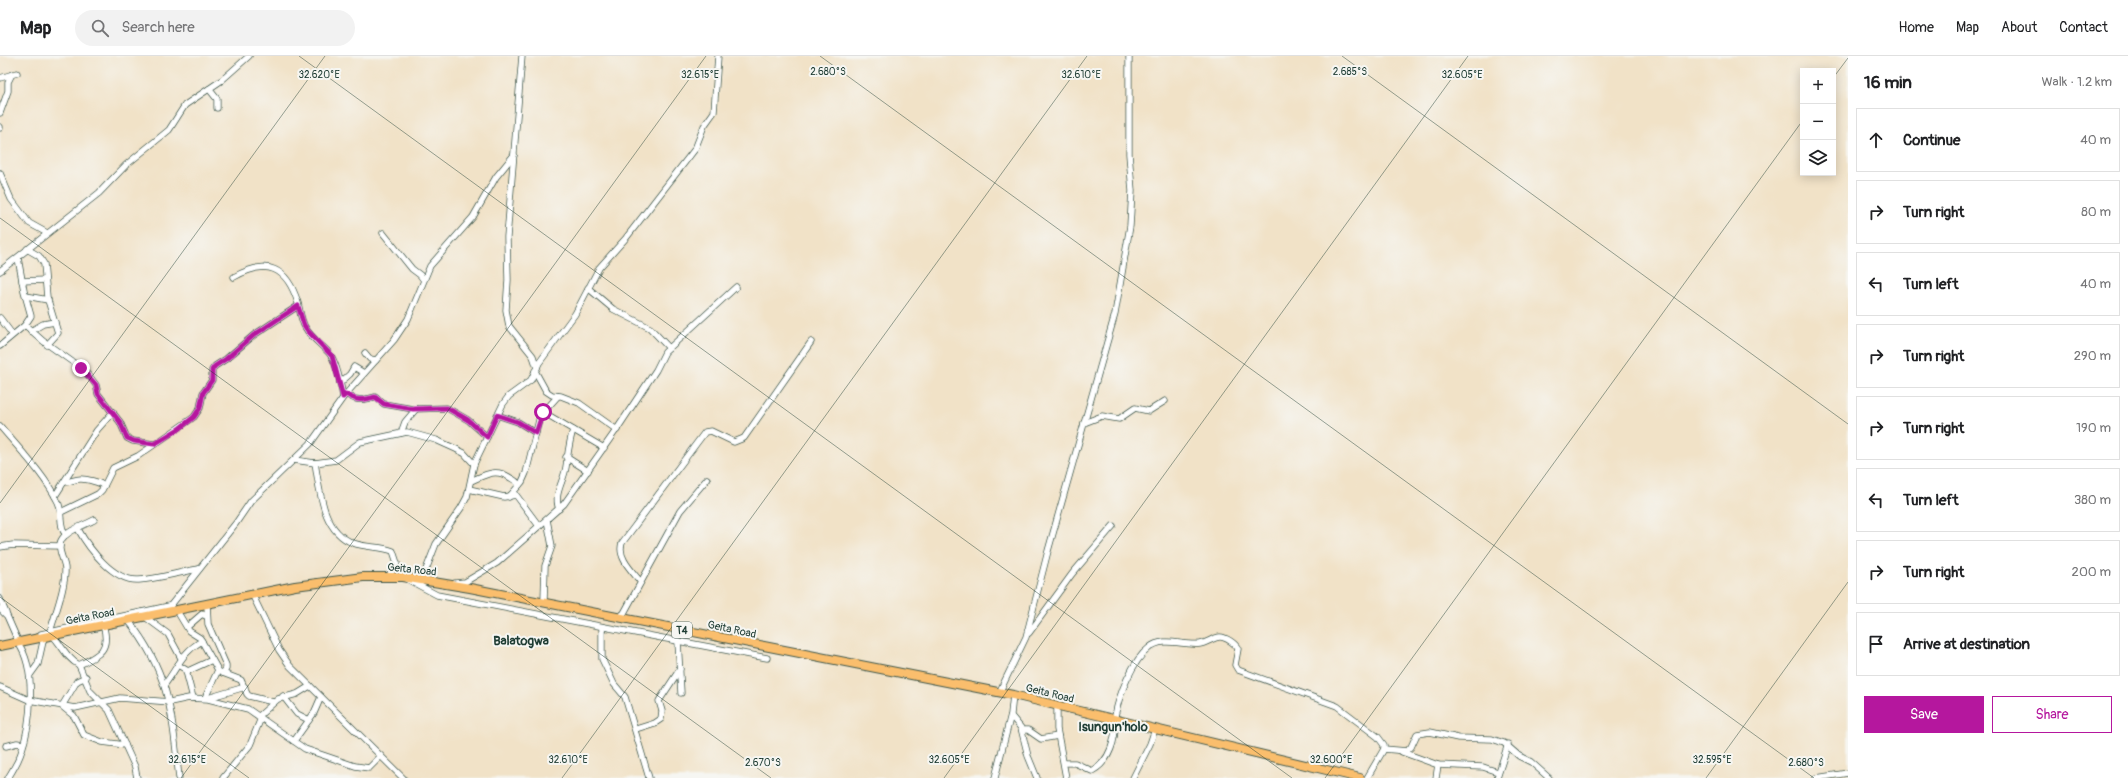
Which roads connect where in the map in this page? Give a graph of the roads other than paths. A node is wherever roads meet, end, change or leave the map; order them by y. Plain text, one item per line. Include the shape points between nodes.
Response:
1 (249, 56) edge
2 (522, 56) edge
3 (718, 56) edge
4 (1129, 56) edge
5 (0, 78) edge
6 (209, 90) junction
7 (217, 108) dead end
8 (0, 113) edge
9 (514, 155) junction
10 (0, 173) edge
11 (47, 233) junction
12 (383, 233) dead end
13 (28, 249) junction
14 (18, 258) junction
15 (0, 271) edge
16 (234, 277) dead end
17 (423, 279) junction
18 (22, 280) junction
19 (45, 280) junction
20 (736, 287) dead end
21 (588, 288) junction
22 (26, 296) junction
23 (48, 300) junction
24 (298, 306) junction
25 (0, 318) edge
26 (54, 322) junction
27 (25, 324) junction
28 (31, 331) junction
29 (12, 334) junction
30 (811, 342) dead end
31 (47, 345) junction
32 (0, 346) edge
33 (669, 348) junction
34 (365, 353) dead end
35 (376, 360) junction
36 (536, 369) junction
37 (364, 373) junction
38 (340, 383) junction
39 (344, 395) junction
40 (558, 396) junction
41 (1166, 401) dead end
42 (416, 409) junction
43 (113, 412) junction
44 (543, 412) junction
45 (497, 415) junction
46 (1084, 423) junction
47 (0, 426) edge
48 (573, 430) junction
49 (617, 430) junction
50 (401, 433) junction
51 (536, 433) junction
52 (487, 437) junction
53 (154, 444) junction
54 (604, 448) junction
55 (566, 457) junction
56 (294, 460) junction
57 (315, 463) junction
58 (474, 464) junction
59 (588, 472) junction
60 (707, 478) dead end
61 (471, 481) junction
62 (65, 482) junction
63 (519, 485) junction
64 (104, 486) junction
65 (469, 489) junction
66 (55, 496) junction
67 (509, 497) junction
68 (559, 509) junction
69 (61, 512) junction
70 (94, 520) dead end
71 (547, 520) junction
72 (539, 526) junction
73 (1113, 526) dead end
74 (78, 529) junction
75 (66, 535) junction
76 (60, 546) junction
77 (0, 547) edge
78 (199, 569) junction
79 (388, 577) junction
80 (403, 577) junction
81 (422, 580) junction
82 (640, 581) junction
83 (449, 584) junction
84 (254, 596) junction
85 (0, 599) edge
86 (542, 602) junction
87 (207, 605) junction
88 (174, 608) junction
89 (0, 609) edge
90 (8, 616) junction
91 (206, 616) junction
92 (145, 617) junction
93 (618, 618) junction
94 (128, 620) junction
95 (104, 625) junction
96 (187, 627) junction
97 (602, 627) junction
98 (49, 635) junction
99 (1026, 637) junction
100 (202, 641) junction
101 (678, 641) junction
102 (18, 642) junction
103 (0, 644) edge
104 (181, 658) junction
105 (767, 658) dead end
106 (212, 660) junction
107 (80, 665) junction
108 (178, 665) junction
109 (680, 669) junction
110 (186, 671) junction
111 (221, 672) junction
112 (30, 676) junction
113 (86, 677) junction
114 (164, 684) junction
115 (310, 686) junction
116 (0, 687) edge
117 (245, 687) junction
118 (682, 693) dead end
119 (999, 694) junction
120 (1013, 695) junction
121 (283, 696) junction
122 (321, 697) junction
123 (193, 698) junction
124 (206, 698) junction
125 (29, 700) junction
126 (103, 702) junction
127 (170, 702) junction
128 (273, 702) junction
129 (62, 706) junction
130 (1057, 706) junction
131 (1011, 716) junction
132 (260, 717) junction
133 (1114, 719) junction
134 (309, 720) junction
135 (636, 729) junction
136 (1155, 729) junction
137 (1022, 730) junction
138 (1058, 736) junction
139 (294, 741) junction
140 (23, 744) junction
141 (1508, 744) junction
142 (125, 745) junction
143 (6, 746) dead end
144 (1384, 749) junction
145 (1398, 751) junction
146 (381, 756) junction
147 (1064, 763) junction
148 (1438, 765) junction
149 (1848, 773) edge
150 (1498, 775) edge
151 (8, 778) edge
152 (138, 778) edge
153 (179, 778) edge
154 (223, 778) edge
155 (403, 778) edge
156 (649, 778) edge
157 (995, 778) edge
158 (1037, 778) edge
159 (1066, 778) edge
160 (1133, 778) edge
161 (1360, 778) edge
162 (1368, 778) edge
163 (1436, 778) edge
164 (1549, 778) edge
165 (1816, 778) edge

1 - 6 street
2 - 9 street
3 - 21 street via 714,112 704,126 695,149 626,238 599,268
4 - 46 street via 1129,154 1132,191 1130,226 1115,314
5 - 8 street via 15,74 8,82 8,91
6 - 7 street via 217,99
6 - 11 street via 181,108 169,130 126,165 99,193
9 - 17 street via 496,177 473,217 430,266
9 - 36 street via 507,237 506,318 513,334 533,356
10 - 11 street via 11,199 29,223
11 - 13 street
12 - 17 street via 408,265
13 - 14 street
13 - 19 street via 42,260
14 - 15 street
14 - 18 street
16 - 24 street via 247,270 262,268 280,271 287,279
17 - 35 street via 408,319
18 - 19 street
18 - 22 street
19 - 23 street
20 - 33 street
21 - 33 street via 613,309 650,328
21 - 36 street via 570,323
22 - 23 street
22 - 27 street via 31,316
23 - 26 street
24 - 38 street via 308,331 332,356
24 - 53 street via 254,335 215,366 212,370 212,380 203,393 200,408 194,417
25 - 29 street
26 - 28 street via 43,324
26 - 31 street via 58,333
27 - 28 street
27 - 29 street
28 - 31 street
29 - 32 street
30 - 82 street via 744,438 734,442 711,431 705,432 622,544 623,558
31 - 43 street via 81,368 96,385 98,394
33 - 49 street
34 - 35 street via 370,359
35 - 37 street
36 - 40 street via 546,391
36 - 45 street via 528,384 507,399
37 - 38 street via 354,367
37 - 39 street
38 - 39 street
39 - 42 street via 366,401 375,397 384,404
39 - 56 street via 318,433
40 - 44 street
40 - 49 street via 579,404
41 - 46 street via 1149,411 1135,408 1119,419 1102,416
42 - 50 street via 405,422
42 - 52 street via 447,408 468,420
43 - 53 street via 130,440
43 - 62 street via 97,430
44 - 48 street
44 - 51 street
45 - 51 street via 518,422
45 - 52 street
46 - 99 street
47 - 66 street via 29,459
48 - 54 street
48 - 55 street
49 - 54 street
50 - 57 street via 360,442 336,460
50 - 58 street via 407,432 436,440 464,453
51 - 63 street via 526,473
52 - 58 street
53 - 64 street via 138,456 113,468
54 - 59 street
55 - 59 street
55 - 68 street via 566,468 558,493
56 - 57 street
56 - 78 street via 251,501
57 - 79 street via 320,495 336,531 354,544 393,551 396,563
58 - 61 street
59 - 68 street
60 - 82 street via 680,512
61 - 63 street via 497,471
61 - 65 street
62 - 64 street via 81,479 100,482
62 - 66 street
63 - 67 street
64 - 69 street via 98,494
65 - 67 street
65 - 81 street via 461,508 436,544
66 - 69 street
67 - 72 street via 516,495
68 - 71 street
69 - 75 street
70 - 74 street
71 - 72 street
71 - 86 street via 552,546 545,566 546,580
72 - 83 street via 480,575 465,582
73 - 99 street via 1072,574
74 - 75 street
74 - 78 street via 94,553 117,573 131,580
75 - 76 street
76 - 77 street
76 - 98 street via 65,569 64,578
78 - 88 street
79 - 80 highway, Geita Road / T4
79 - 84 highway, Geita Road / T4 via 363,577 296,586
80 - 81 highway, Geita Road / T4
80 - 97 street via 437,595
81 - 83 highway, Geita Road / T4
82 - 93 street via 624,613
83 - 86 highway, Geita Road / T4
84 - 87 highway, Geita Road / T4
84 - 115 street via 284,658
85 - 90 street
86 - 93 highway, Geita Road / T4
87 - 88 highway, Geita Road / T4
87 - 91 street
88 - 92 highway, Geita Road / T4
88 - 96 street
88 - 98 street
89 - 90 street
90 - 102 street
91 - 96 street via 202,614
91 - 111 street via 226,665 226,669
92 - 94 highway, Geita Road / T4
92 - 104 street via 168,634
93 - 119 highway, Geita Road / T4
94 - 95 highway, Geita Road / T4
94 - 114 street via 147,648
95 - 98 highway, Geita Road / T4
95 - 107 street via 104,649
96 - 100 street
97 - 101 street
97 - 135 street via 602,659 614,684 625,697
98 - 102 highway, Geita Road / T4
98 - 107 street via 61,644 71,660
98 - 112 street via 38,664
99 - 119 street
100 - 104 street
100 - 106 street
101 - 105 street
101 - 109 street
102 - 103 highway, Geita Road / T4
102 - 112 street via 24,651
104 - 108 street
106 - 110 street
106 - 111 street
107 - 113 street
108 - 110 street
108 - 114 street
109 - 118 street
109 - 135 street via 659,701 661,719
110 - 123 street
111 - 117 street via 238,678
111 - 124 street
112 - 125 street
113 - 126 street via 90,691
113 - 129 street via 77,681
114 - 127 street
115 - 121 street via 297,694
115 - 122 street
116 - 125 street
117 - 124 street
117 - 128 street via 250,696
119 - 120 highway, Geita Road / T4
120 - 130 highway, Geita Road / T4
120 - 131 street
121 - 128 street
121 - 134 street via 297,714
122 - 134 street
122 - 146 street
123 - 124 street
123 - 127 street
124 - 132 street via 243,707
125 - 129 street
125 - 140 street
126 - 127 street via 120,698
126 - 129 street via 83,708
126 - 142 street
127 - 153 street
128 - 132 street
129 - 142 street via 74,716 84,735 102,742
130 - 133 highway, Geita Road / T4
130 - 138 street
131 - 137 street
131 - 157 street
132 - 139 street
132 - 154 street via 250,745
133 - 136 highway, Geita Road / T4
133 - 144 street via 1128,678 1148,648 1157,643 1200,644 1220,637 1237,646 1239,652 1235,665 1238,670 1337,706 1378,737
133 - 147 street via 1115,734 1111,750 1096,768 1092,771 1075,763
134 - 139 street
135 - 156 street
136 - 160 street
136 - 161 highway, Geita Road / T4
137 - 138 street via 1028,730 1041,739
137 - 158 street via 1028,756
138 - 147 street
139 - 146 street via 305,749 366,769 375,764
140 - 143 street
140 - 151 street
141 - 145 street via 1492,739 1458,738 1423,732 1416,734 1409,749
141 - 150 street
141 - 164 street via 1519,756 1531,762
142 - 152 street
144 - 145 street
144 - 162 street
145 - 148 street
146 - 155 street
147 - 159 street
148 - 150 street via 1483,766
148 - 163 street
149 - 165 street

